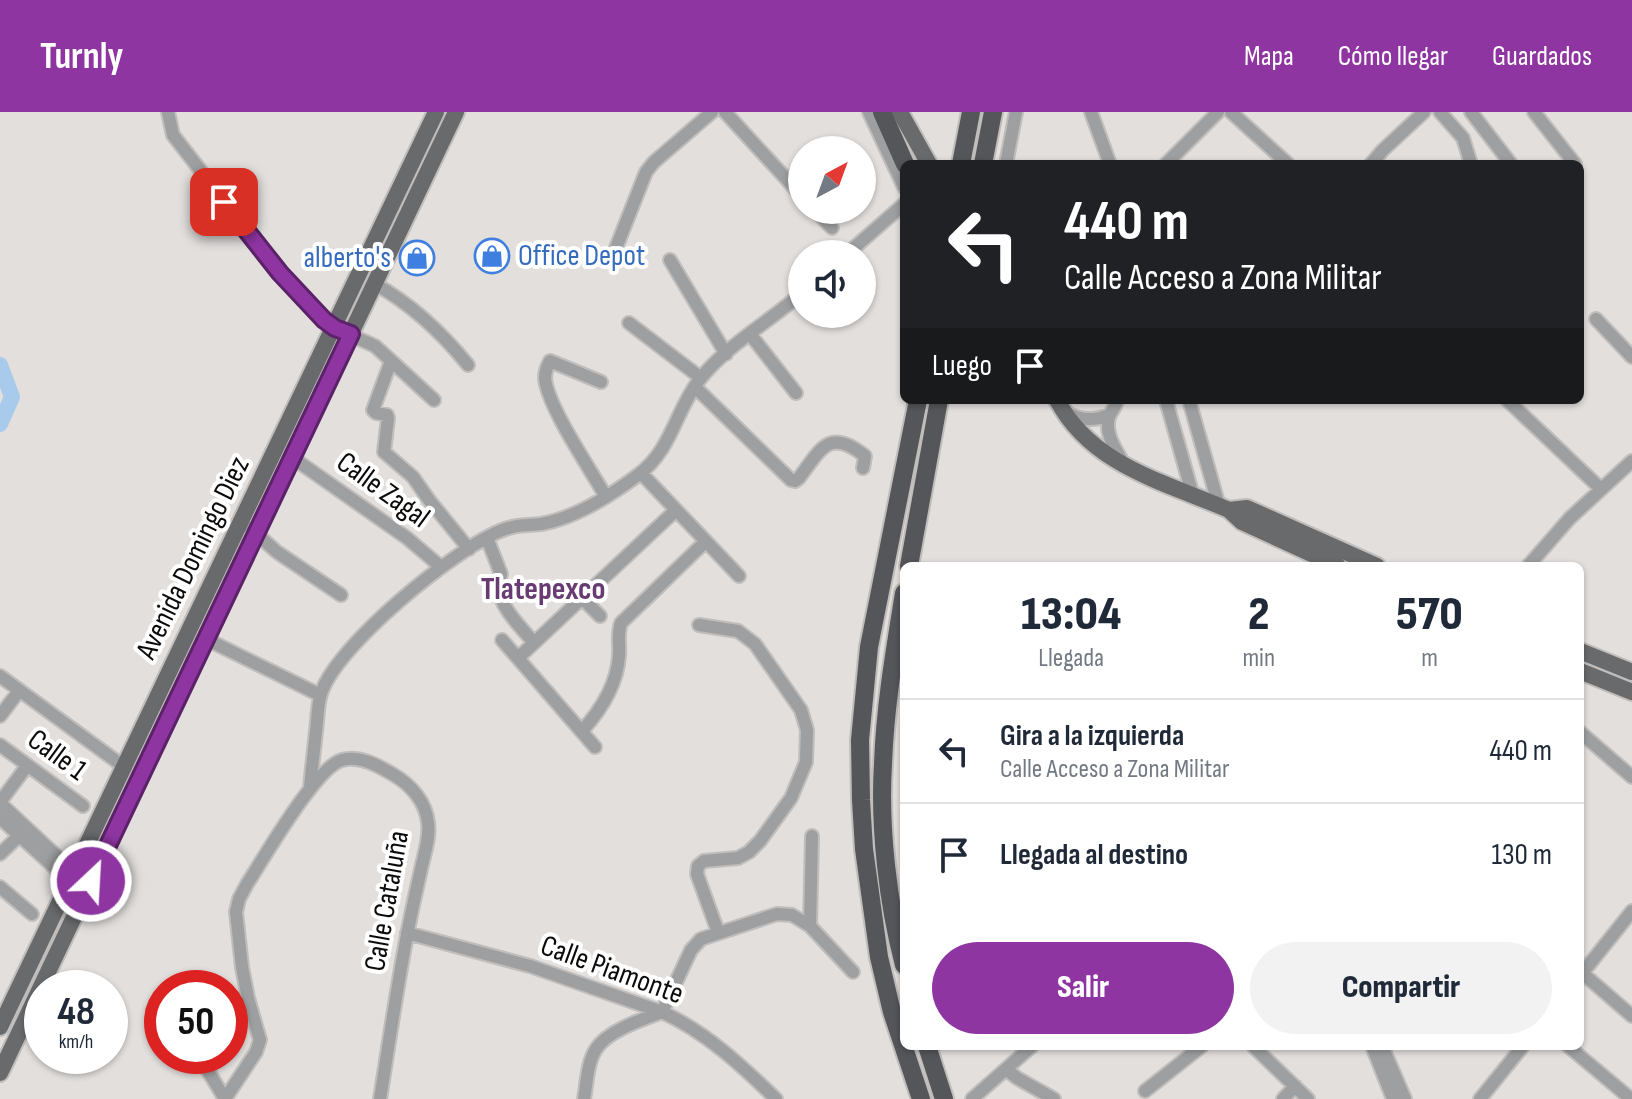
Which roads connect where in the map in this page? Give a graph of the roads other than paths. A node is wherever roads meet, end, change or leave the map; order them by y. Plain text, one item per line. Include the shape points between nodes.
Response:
1 (168, 112) edge
2 (436, 112) edge
3 (456, 112) edge
4 (712, 112) edge
5 (725, 112) edge
6 (869, 112) edge
7 (882, 112) edge
8 (900, 112) edge
9 (971, 112) edge
10 (993, 112) edge
11 (1016, 112) edge
12 (1091, 112) edge
13 (1218, 112) edge
14 (1231, 112) edge
15 (1424, 112) edge
16 (1440, 112) edge
17 (1471, 112) edge
18 (1534, 112) edge
19 (903, 160) edge
20 (927, 160) edge
21 (962, 160) edge
22 (984, 160) edge
23 (1007, 160) edge
24 (1109, 160) edge
25 (1170, 160) edge
26 (1284, 160) edge
27 (1374, 160) edge
28 (1470, 160) edge
29 (1508, 160) edge
30 (1572, 160) edge
31 (900, 178) edge
32 (788, 181) edge
33 (900, 208) edge
34 (828, 224) edge
35 (832, 228) dead end
36 (863, 240) edge
37 (612, 258) dead end
38 (670, 260) dead end
39 (375, 284) junction
40 (788, 304) edge
41 (1596, 319) dead end
42 (629, 323) dead end
43 (330, 324) junction
44 (351, 334) junction
45 (750, 334) junction
46 (726, 354) junction
47 (1632, 357) edge
48 (391, 361) junction
49 (468, 365) dead end
50 (601, 382) dead end
51 (698, 382) junction
52 (796, 393) dead end
53 (434, 400) dead end
54 (917, 404) edge
55 (938, 404) edge
56 (1116, 404) edge
57 (1167, 404) edge
58 (1190, 404) edge
59 (1511, 404) edge
60 (1060, 405) edge
61 (1109, 415) junction
62 (293, 458) junction
63 (1126, 467) junction
64 (863, 468) dead end
65 (1630, 468) edge
66 (641, 473) junction
67 (1601, 489) junction
68 (1193, 496) junction
69 (606, 497) junction
70 (1224, 508) junction
71 (676, 510) junction
72 (241, 521) junction
73 (256, 532) junction
74 (487, 538) junction
75 (706, 541) junction
76 (469, 549) junction
77 (910, 562) edge
78 (1329, 562) edge
79 (1368, 562) edge
80 (1532, 562) edge
81 (441, 567) junction
82 (739, 576) dead end
83 (341, 595) dead end
84 (582, 598) junction
85 (600, 616) dead end
86 (900, 618) edge
87 (699, 625) dead end
88 (206, 639) junction
89 (502, 640) dead end
90 (534, 643) junction
91 (1584, 653) edge
92 (518, 658) junction
93 (1632, 672) edge
94 (1584, 673) edge
95 (0, 676) edge
96 (19, 691) junction
97 (1632, 692) edge
98 (320, 695) junction
99 (0, 716) edge
100 (582, 731) junction
101 (139, 735) junction
102 (1584, 735) edge
103 (156, 744) junction
104 (0, 745) edge
105 (595, 747) dead end
106 (27, 766) junction
107 (123, 766) junction
108 (1632, 777) edge
109 (310, 788) junction
110 (0, 802) edge
111 (83, 806) dead end
112 (0, 818) edge
113 (19, 836) junction
114 (812, 836) dead end
115 (0, 854) edge
116 (74, 873) junction
117 (0, 887) edge
118 (1632, 911) edge
119 (32, 914) dead end
120 (810, 926) junction
121 (718, 932) junction
122 (407, 933) junction
123 (900, 945) edge
124 (1584, 970) edge
125 (853, 972) dead end
126 (1584, 976) edge
127 (662, 1012) junction
128 (1632, 1016) edge
129 (0, 1027) edge
130 (900, 1036) edge
131 (905, 1050) edge
132 (928, 1050) edge
133 (1027, 1050) edge
134 (1197, 1050) edge
135 (1257, 1050) edge
136 (1374, 1050) edge
137 (1384, 1050) edge
138 (1520, 1050) edge
139 (1573, 1050) edge
140 (1006, 1069) junction
141 (0, 1073) edge
142 (210, 1074) edge
143 (1295, 1086) junction
144 (1145, 1091) dead end
145 (225, 1099) edge
146 (380, 1099) edge
147 (584, 1099) edge
148 (776, 1099) edge
149 (921, 1099) edge
150 (944, 1099) edge
151 (972, 1099) edge
152 (1054, 1099) edge
153 (1283, 1099) edge
154 (1308, 1099) edge
155 (1393, 1099) edge
156 (1405, 1099) edge
157 (1480, 1099) edge
158 (1631, 1099) edge

1 - 43 street via 173,135 206,179 280,273
2 - 43 main road, Avenida Domingo Diez via 343,309
3 - 39 main road, Avenida Domingo Diez
4 - 37 street via 646,172
5 - 32 street
6 - 31 street
7 - 19 highway
8 - 20 main road
9 - 21 highway
10 - 22 highway
11 - 23 street
12 - 24 street
13 - 25 street
14 - 26 street
15 - 27 street
16 - 28 street via 1463,138
17 - 29 street
18 - 30 street
33 - 36 street
34 - 35 street
38 - 46 street
39 - 44 main road, Avenida Domingo Diez
39 - 49 street via 399,297
40 - 45 street
41 - 47 street
42 - 51 street
43 - 44 street
43 - 72 main road, Avenida Domingo Diez via 327,344
44 - 48 street
44 - 62 main road, Avenida Domingo Diez
45 - 46 street
45 - 52 street
46 - 51 street
48 - 53 street
48 - 76 street via 373,410 388,418 384,452 413,477
50 - 69 street via 550,361 545,370 555,408
51 - 64 street via 791,480 836,441 865,456
51 - 66 street via 667,442
54 - 130 highway via 869,647 860,740 864,849 879,957
55 - 77 highway
56 - 61 street
57 - 68 street
58 - 70 street
59 - 67 street
60 - 61 street via 1075,418
60 - 63 main road via 1078,431
61 - 63 street via 1110,439
62 - 73 main road, Avenida Domingo Diez
62 - 81 street, Calle Zagal
63 - 68 main road
65 - 67 street
66 - 69 street
66 - 71 street
67 - 80 street
68 - 70 main road
69 - 74 street via 569,516 516,525
70 - 78 main road via 1242,522
70 - 79 main road via 1247,508
71 - 75 street
71 - 84 street
72 - 73 street
72 - 101 main road, Avenida Domingo Diez
73 - 83 street
73 - 88 main road, Avenida Domingo Diez
74 - 76 street
74 - 90 street via 501,574 497,584 503,605
75 - 82 street
75 - 100 street via 621,623 617,674
76 - 81 street
81 - 98 street via 347,651
84 - 85 street
84 - 90 street
86 - 123 highway via 882,796
87 - 121 street via 738,631 755,644 801,710 807,730 806,762 791,798 760,841 738,858 698,866
88 - 98 street
88 - 103 main road, Avenida Domingo Diez
89 - 92 street
90 - 92 street
91 - 93 main road
92 - 100 street
94 - 97 main road
95 - 96 street
96 - 99 street
96 - 107 street
98 - 109 street
100 - 105 street
101 - 103 main road
101 - 107 main road, Avenida Domingo Diez
102 - 108 street
103 - 141 main road, Avenida Domingo Diez
104 - 106 street, Calle 1
106 - 110 street
106 - 111 street, Calle 1
107 - 116 main road, Avenida Domingo Diez
109 - 122 street, Calle Cataluña via 329,767 356,759 400,778 417,794 428,822 427,844
109 - 145 street via 239,899 242,967 260,1040
110 - 116 street
112 - 113 street
113 - 115 street
113 - 116 street via 54,867
114 - 120 street
116 - 129 main road, Avenida Domingo Diez
117 - 119 street
118 - 124 street
120 - 121 street via 792,915 777,914
120 - 125 street
121 - 127 street via 691,950
122 - 127 street, Calle Piamonte via 530,966
122 - 146 street, Calle Cataluña
126 - 128 street
127 - 147 street via 600,1043 590,1063
127 - 148 street, Calle Piamonte via 742,1065
131 - 149 highway
132 - 150 highway
133 - 140 street
134 - 144 street
135 - 143 street
136 - 155 street
137 - 156 street
138 - 157 street
139 - 158 street
140 - 151 street
140 - 152 street
142 - 145 street
143 - 153 street
143 - 154 street

